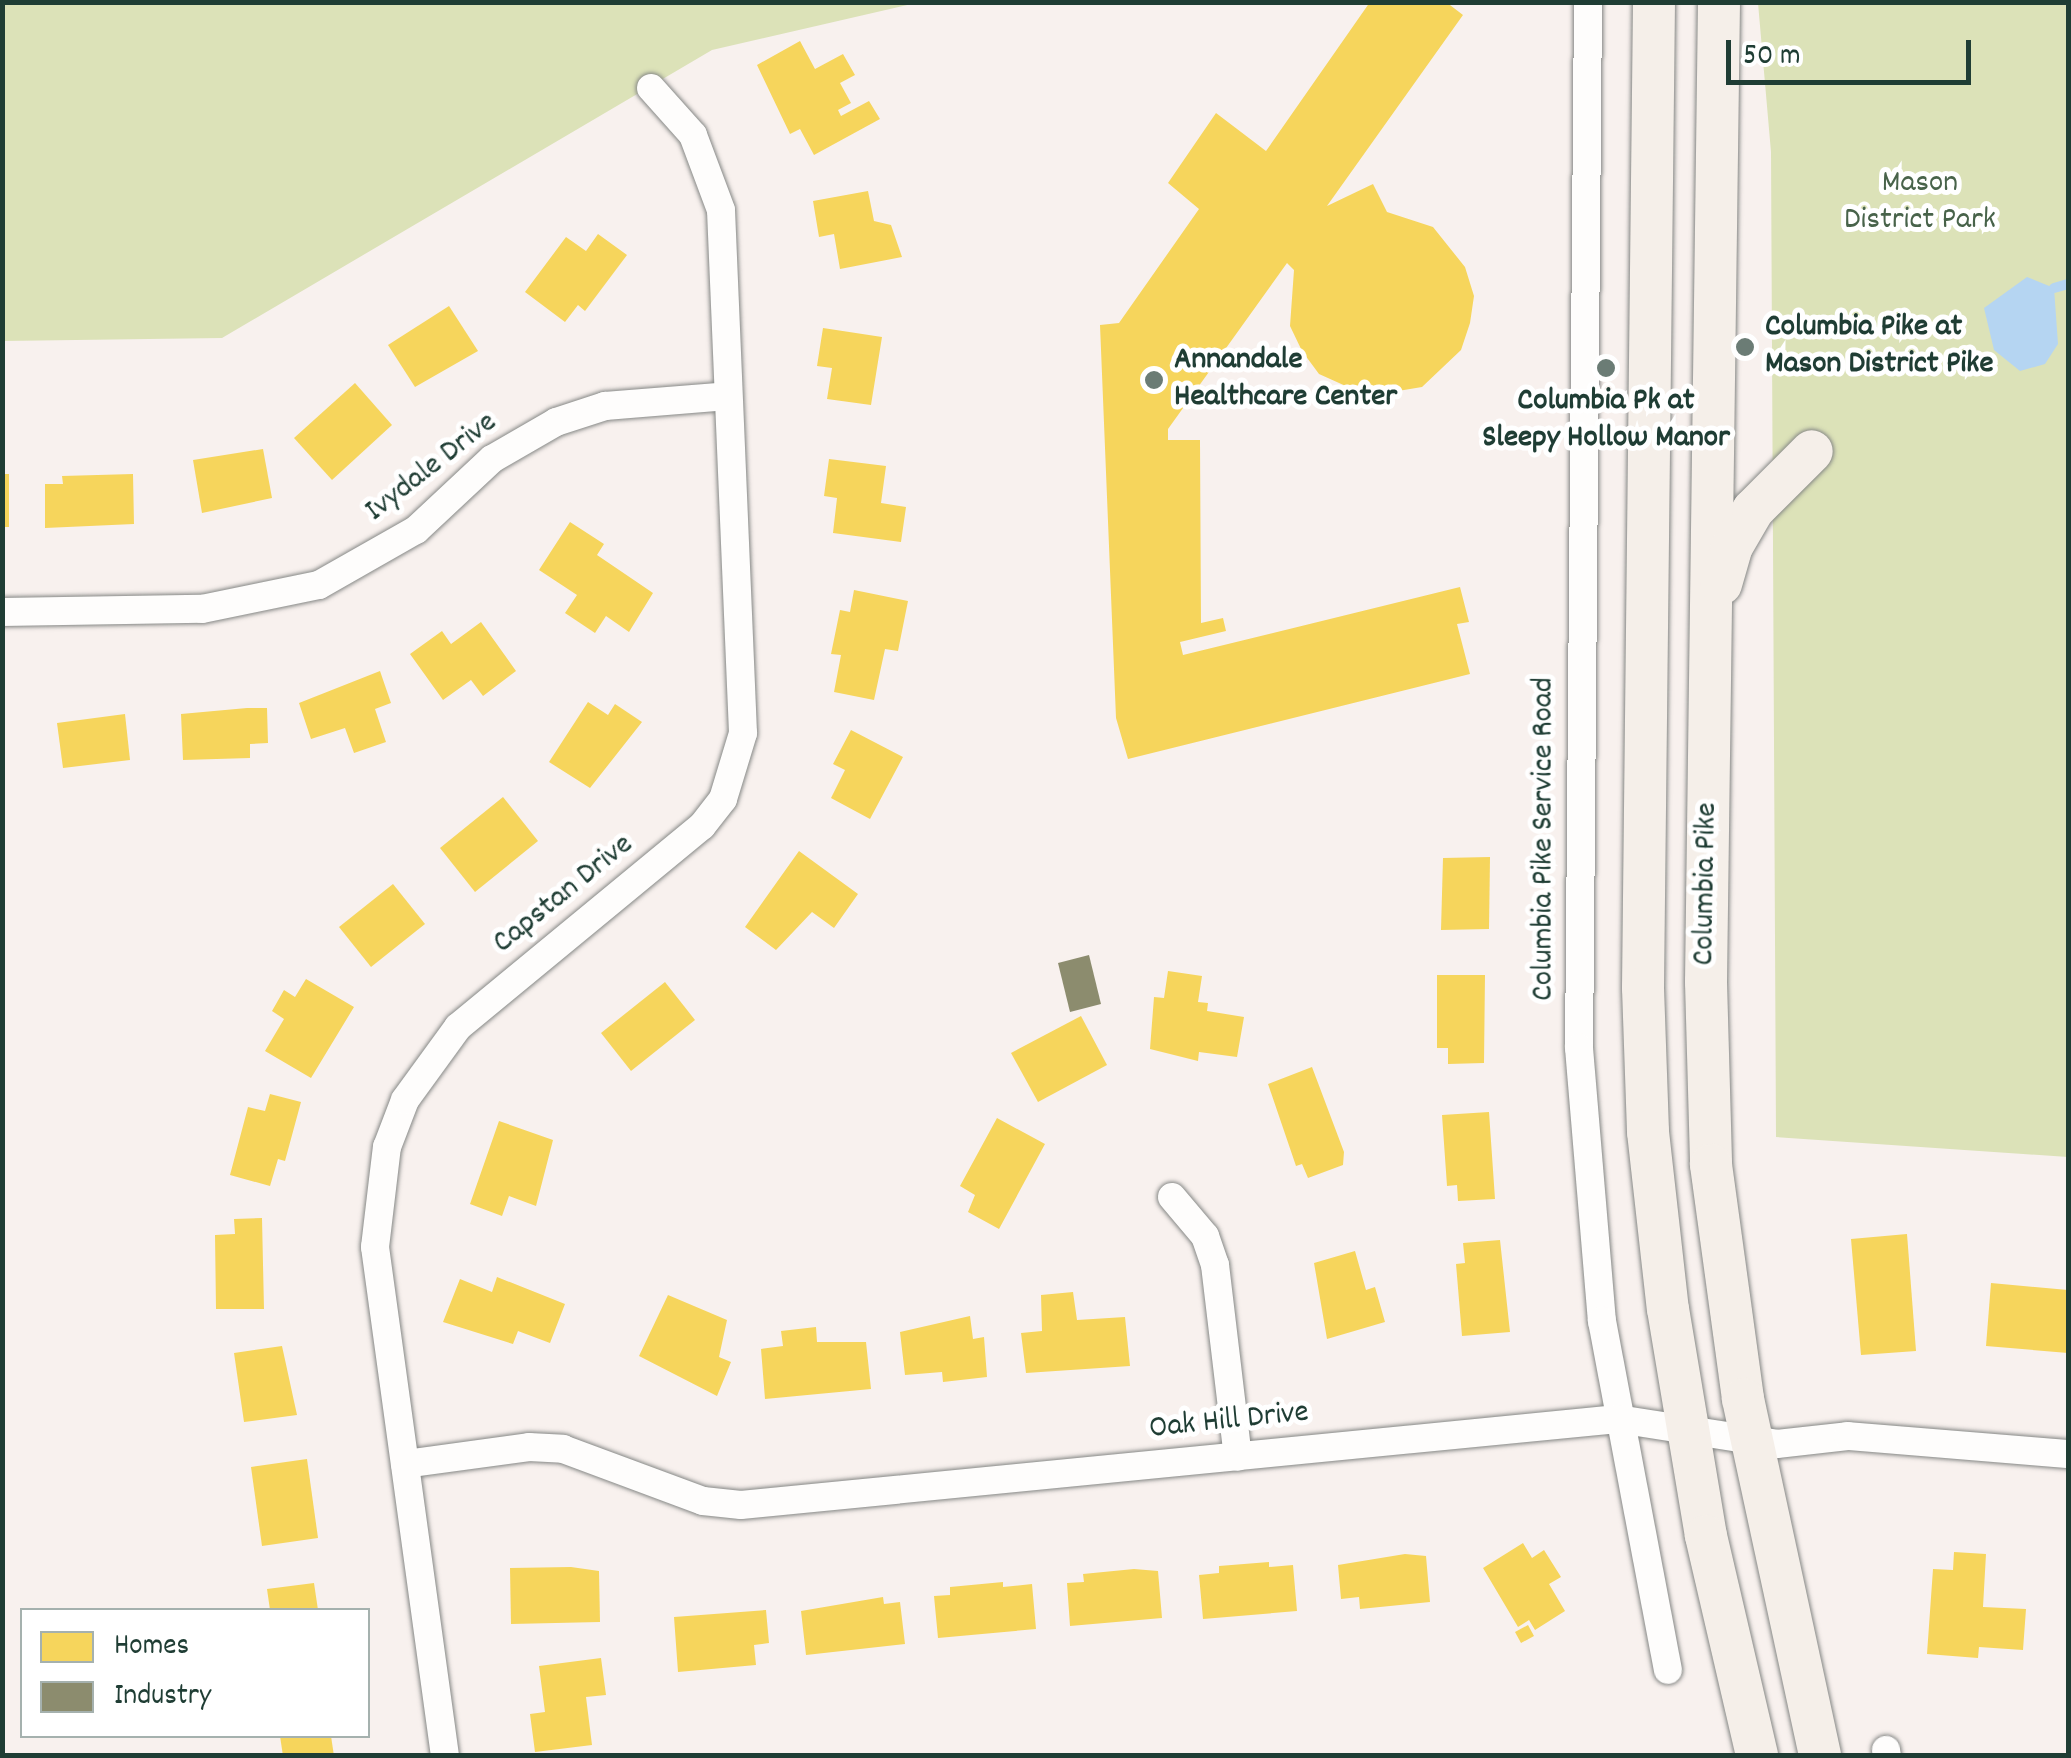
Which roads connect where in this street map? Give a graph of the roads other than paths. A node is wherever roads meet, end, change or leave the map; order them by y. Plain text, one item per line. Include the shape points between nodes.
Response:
1 (1588, 2) edge
2 (1654, 2) edge
3 (1719, 2) edge
4 (651, 88) dead end
5 (728, 396) junction
6 (1812, 452) dead end
7 (2, 612) edge
8 (1711, 624) junction
9 (1172, 1197) dead end
10 (1618, 1419) junction
11 (1690, 1430) junction
12 (1752, 1442) junction
13 (2068, 1454) edge
14 (1238, 1457) junction
15 (405, 1464) junction
16 (1668, 1670) dead end
17 (445, 1756) edge
18 (1757, 1756) edge
19 (1820, 1756) edge

1 - 10 street, Columbia Pike Service Road via 1579,1048 1586,1177
2 - 11 main road, Columbia Pike via 1644,988 1656,1215
3 - 8 main road, Columbia Pike
4 - 5 street, Capstan Drive via 693,135 718,197
5 - 7 street, Ivydale Drive via 606,406 556,422 492,459 416,530 319,585 202,609
5 - 15 street, Capstan Drive via 743,733 737,767 702,826 458,1027 405,1100 387,1146 375,1247
6 - 8 main road via 1753,510 1731,548
8 - 12 main road, Columbia Pike via 1708,1091 1718,1235
9 - 14 street via 1205,1236 1216,1265
10 - 11 street, Oak Hill Drive
10 - 14 street, Oak Hill Drive
10 - 16 street, Columbia Pike Service Road
11 - 12 street, Oak Hill Drive
11 - 18 main road, Columbia Pike via 1706,1536
12 - 13 street, Oak Hill Drive via 1848,1436
12 - 19 main road, Columbia Pike
14 - 15 street, Oak Hill Drive via 740,1505 703,1502 563,1449
15 - 17 street, Capstan Drive

